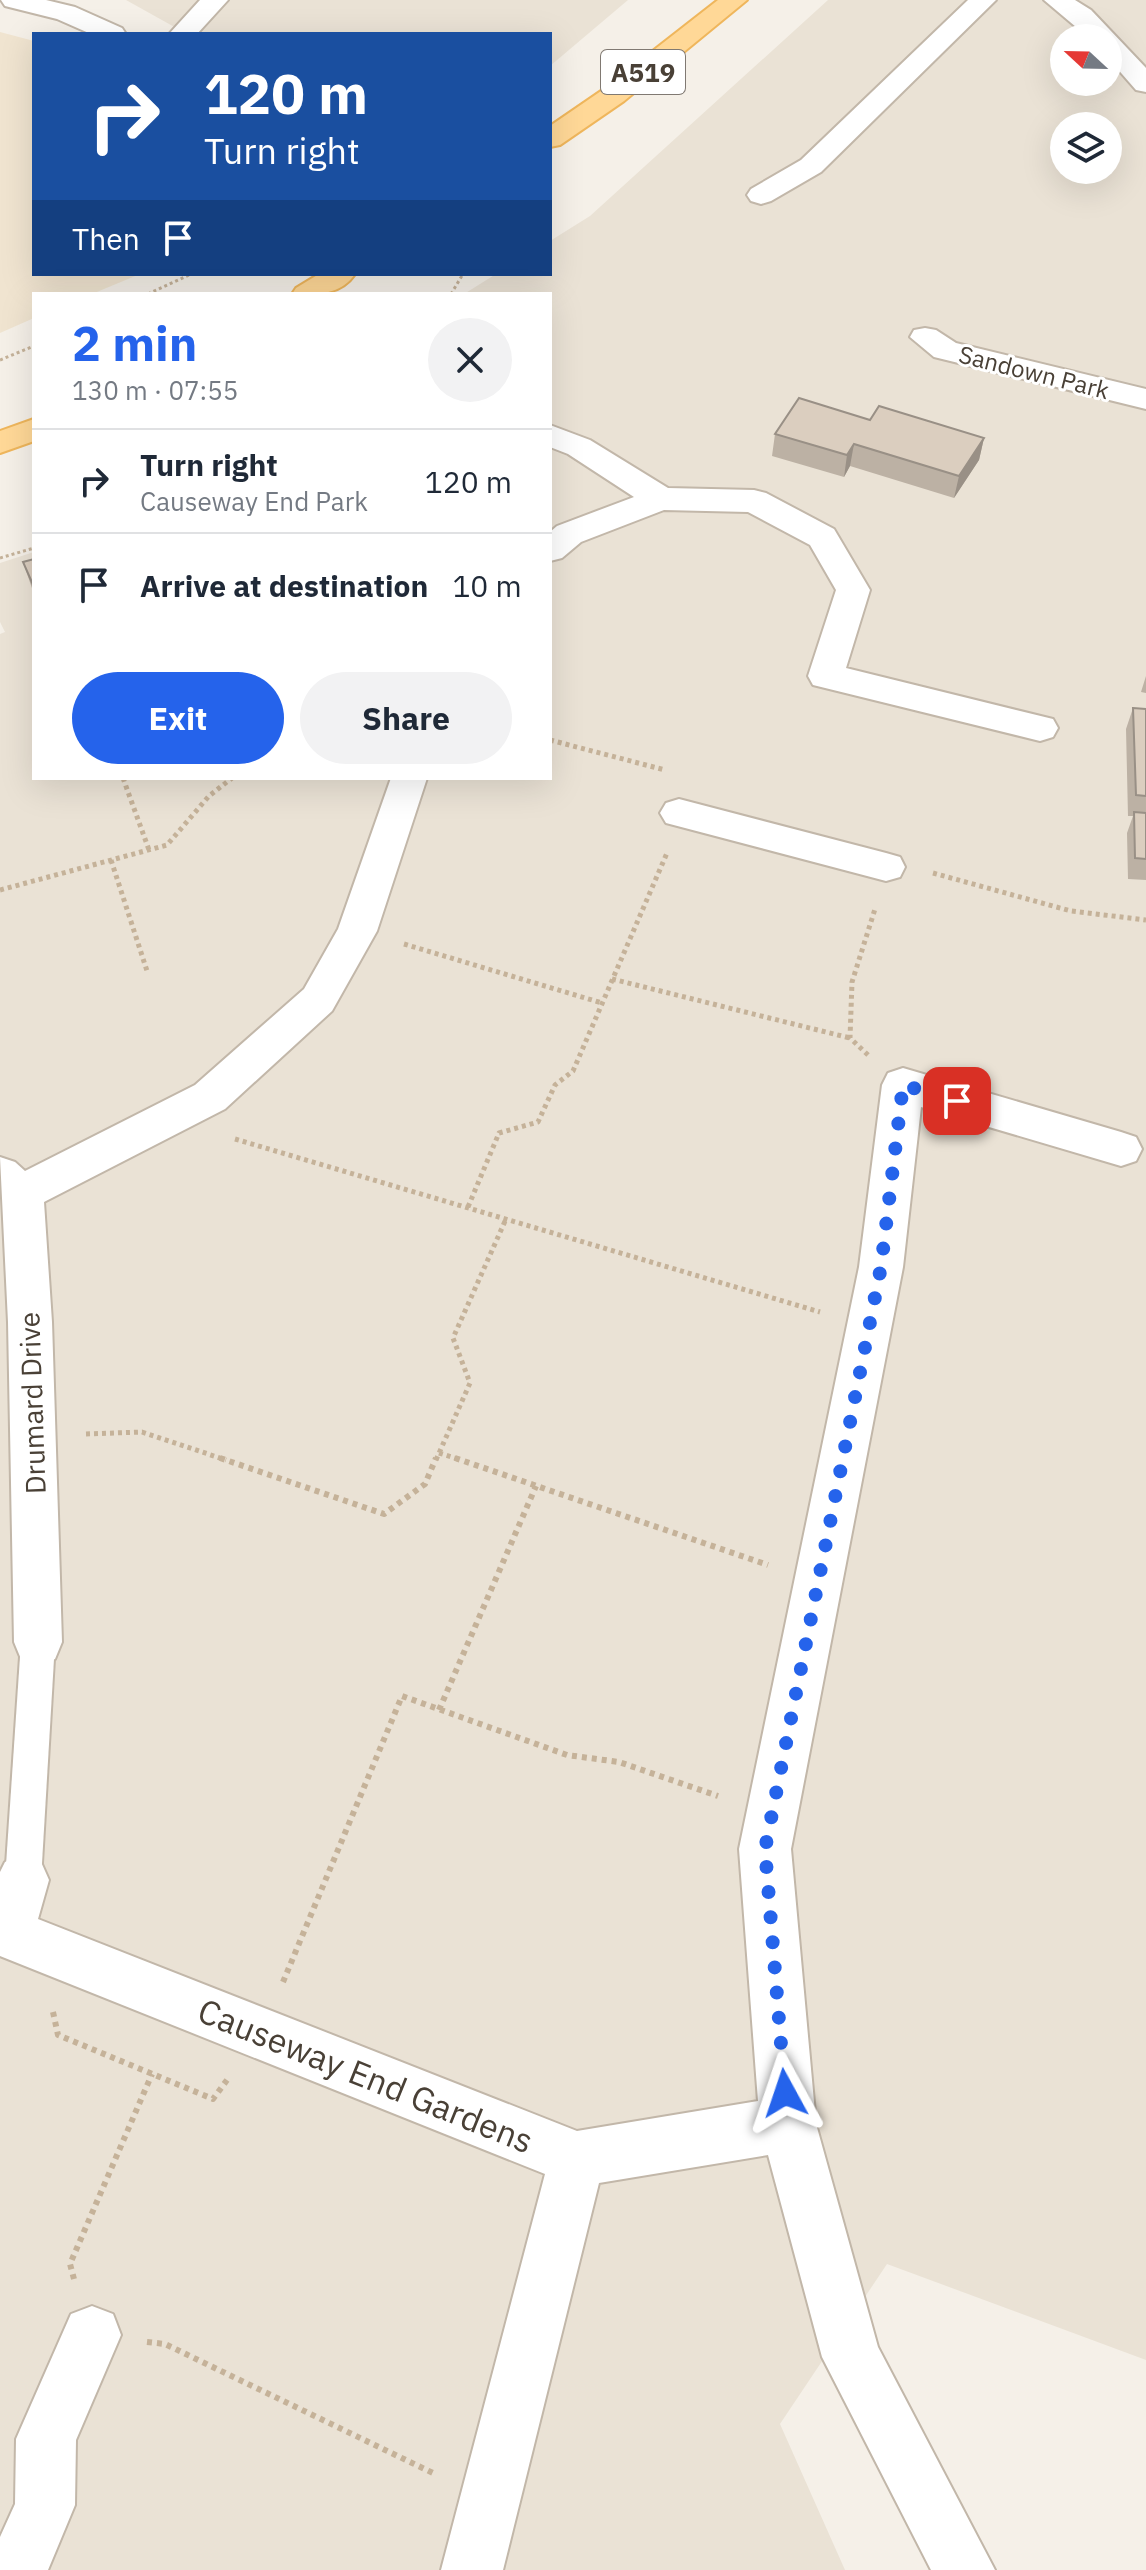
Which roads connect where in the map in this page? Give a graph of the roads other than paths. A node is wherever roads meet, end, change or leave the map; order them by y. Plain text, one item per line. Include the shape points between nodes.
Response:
1 (14, 0) edge
2 (215, 0) edge
3 (734, 0) edge
4 (983, 0) edge
5 (1057, 0) edge
6 (1090, 24) edge
7 (109, 32) edge
8 (184, 32) edge
9 (1122, 58) edge
10 (1146, 84) edge
11 (552, 138) edge
12 (761, 195) dead end
13 (337, 276) edge
14 (310, 292) edge
15 (925, 337) dead end
16 (1146, 399) edge
17 (32, 430) edge
18 (552, 436) edge
19 (0, 443) edge
20 (661, 499) junction
21 (552, 548) edge
22 (1040, 728) dead end
23 (408, 780) edge
24 (679, 813) road end
25 (886, 867) road end
26 (1121, 1149) dead end
27 (11, 1184) edge
28 (38, 1642) joint
29 (23, 1880) joint
30 (788, 2124) junction
31 (577, 2159) junction
32 (92, 2335) road end
33 (17, 2570) edge
34 (472, 2570) edge
35 (964, 2570) edge

1 - 7 street via 66,13
2 - 8 street
3 - 11 main road, A519
4 - 12 street via 811,166
5 - 6 street
9 - 10 street
13 - 14 main road
15 - 16 street, Sandown Park via 945,350
17 - 19 main road
18 - 20 street
20 - 21 street via 569,534
20 - 22 street via 754,501 822,537 853,590 826,676
23 - 27 street via 357,931 318,1000 210,1097
24 - 25 street
26 - 30 street via 903,1085 881,1267 765,1849
27 - 28 street, Drumard Drive via 33,1436
28 - 29 lane
29 - 31 street, Causeway End Gardens via 8,1933
30 - 31 street
30 - 35 street via 851,2357
31 - 34 street
32 - 33 street via 46,2439 45,2505

